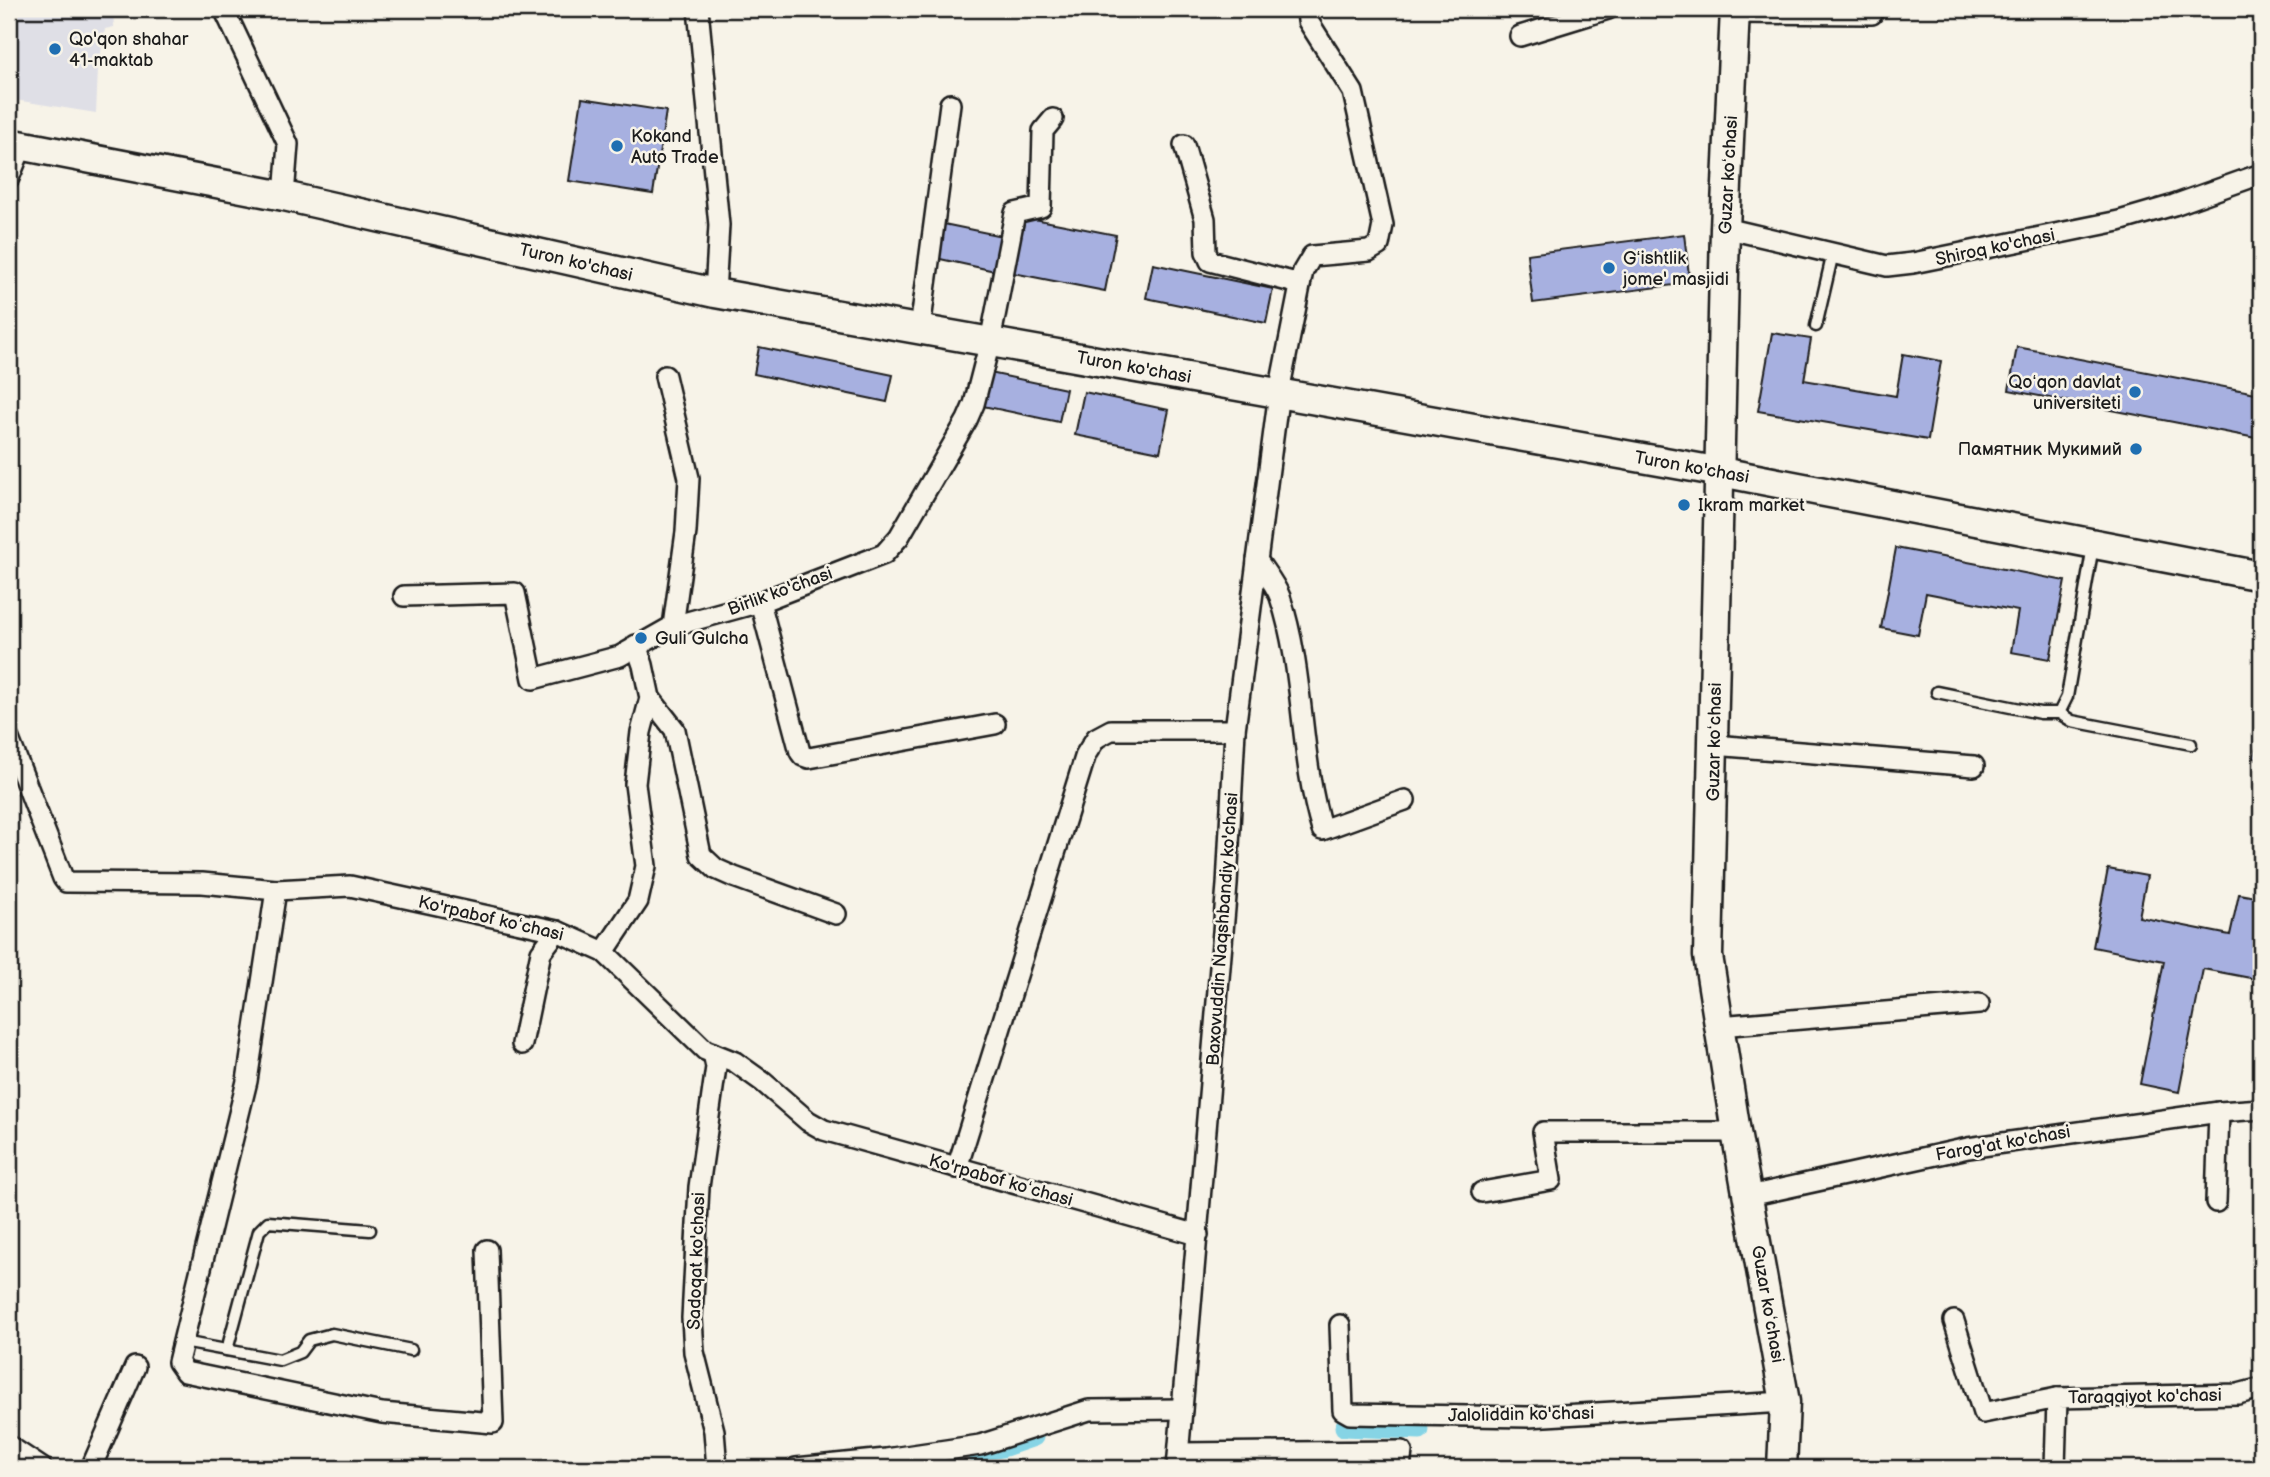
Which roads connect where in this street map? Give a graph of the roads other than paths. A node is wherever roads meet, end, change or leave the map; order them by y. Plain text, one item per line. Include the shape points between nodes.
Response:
1 (223, 9) edge
2 (698, 9) edge
3 (1307, 9) edge
4 (1608, 9) edge
5 (1871, 9) edge
6 (1735, 11) edge
7 (1520, 36) dead end
8 (950, 104) dead end
9 (1053, 119) dead end
10 (15, 144) edge
11 (1184, 145) dead end
12 (2261, 174) edge
13 (9, 178) edge
14 (284, 196) junction
15 (1725, 228) junction
16 (1833, 253) junction
17 (1300, 284) junction
18 (715, 293) junction
19 (1816, 326) dead end
20 (920, 330) junction
21 (990, 342) junction
22 (665, 376) dead end
23 (1279, 392) junction
24 (1721, 472) junction
25 (2093, 545) junction
26 (1257, 560) junction
27 (2261, 576) edge
28 (404, 596) dead end
29 (760, 601) junction
30 (673, 626) junction
31 (636, 645) junction
32 (1937, 692) dead end
33 (650, 698) junction
34 (2059, 713) junction
35 (995, 724) dead end
36 (1235, 730) junction
37 (9, 739) edge
38 (2191, 744) dead end
39 (1714, 745) junction
40 (1974, 766) dead end
41 (1405, 800) dead end
42 (276, 890) junction
43 (835, 914) dead end
44 (556, 931) junction
45 (604, 952) junction
46 (1979, 1004) dead end
47 (1719, 1026) junction
48 (522, 1044) dead end
49 (712, 1053) junction
50 (2261, 1109) edge
51 (2219, 1112) junction
52 (1736, 1132) junction
53 (957, 1168) junction
54 (1482, 1192) dead end
55 (1749, 1196) junction
56 (2216, 1202) dead end
57 (370, 1230) dead end
58 (1198, 1235) junction
59 (487, 1250) dead end
60 (1954, 1321) dead end
61 (1340, 1325) dead end
62 (183, 1342) junction
63 (228, 1350) junction
64 (411, 1350) dead end
65 (135, 1367) dead end
66 (2261, 1388) edge
67 (2057, 1398) junction
68 (1785, 1402) junction
69 (1182, 1409) junction
70 (9, 1446) edge
71 (1401, 1459) edge
72 (1178, 1460) edge
73 (43, 1468) edge
74 (92, 1468) edge
75 (718, 1468) edge
76 (796, 1468) edge
77 (1782, 1468) edge
78 (2055, 1468) edge

1 - 14 street via 288,144
2 - 18 street via 719,225
3 - 17 street, Baxovuddin Naqshbandiy ko'chasi via 1308,21 1353,92 1383,225 1378,244 1369,251 1312,256
4 - 7 street
5 - 6 street via 1872,14
6 - 15 main road, Guzar koʻchasi
8 - 20 street
9 - 21 street, Birlik ko'chasi via 1043,131 1041,207 1015,213
10 - 13 street
10 - 14 main road, Turon ko'chasi
11 - 17 street via 1205,219 1210,261
12 - 16 street, Shiroq ko'chasi via 2119,221 1913,263 1887,266
14 - 18 main road, Turon ko'chasi
15 - 16 street, Shiroq ko'chasi
15 - 24 main road, Guzar koʻchasi
16 - 19 lane
17 - 23 street, Baxovuddin Naqshbandiy ko'chasi
18 - 20 main road, Turon ko'chasi
20 - 21 main road, Turon ko'chasi
21 - 23 main road, Turon ko'chasi
21 - 29 street, Birlik ko'chasi via 967,420 893,545 884,554
22 - 30 street via 689,478
23 - 24 main road, Turon ko'chasi
23 - 26 street, Baxovuddin Naqshbandiy ko'chasi
24 - 25 main road, Turon ko'chasi
24 - 39 main road, Guzar koʻchasi
25 - 27 main road, Turon ko'chasi
25 - 34 lane via 2067,697
26 - 36 street, Baxovuddin Naqshbandiy ko'chasi
26 - 41 street via 1279,594 1290,636 1322,830
28 - 31 street, Birlik ko'chasi via 515,593 533,679 620,656
29 - 30 street, Birlik ko'chasi
29 - 35 street via 803,756
30 - 31 street, Birlik ko'chasi
31 - 33 street
32 - 34 lane
33 - 43 street via 675,730 701,855 734,877
33 - 45 street via 635,784 646,866 638,901
34 - 38 lane via 2072,721
36 - 53 street via 1111,730 1096,737 1086,754
36 - 58 street, Baxovuddin Naqshbandiy ko'chasi
37 - 42 street, Ko'rpabof koʻchasi via 66,882 202,883
39 - 40 street
39 - 47 main road, Guzar koʻchasi via 1708,956
42 - 44 street, Ko'rpabof koʻchasi via 350,886
42 - 62 street via 247,1081
44 - 45 street, Ko'rpabof koʻchasi
44 - 48 street via 541,952
45 - 49 street, Ko'rpabof koʻchasi
46 - 47 street
47 - 52 main road, Guzar koʻchasi
49 - 53 street, Ko'rpabof koʻchasi via 735,1062 824,1130
49 - 75 street, Sadoqat ko'chasi via 716,1067 699,1187 692,1318 694,1352 714,1431
50 - 51 street, Farog'at ko'chasi
51 - 55 street, Farog'at ko'chasi via 1968,1148
51 - 56 street
52 - 54 street via 1543,1132 1551,1180
52 - 55 main road, Guzar koʻchasi
53 - 58 street, Ko'rpabof koʻchasi
55 - 68 main road, Guzar koʻchasi
57 - 63 lane via 268,1222 259,1231
58 - 69 street, Baxovuddin Naqshbandiy ko'chasi
59 - 62 street via 493,1423 382,1413 185,1372 178,1362
60 - 67 street via 1983,1413
61 - 68 street, Jaloliddin ko'chasi via 1343,1410 1350,1414 1528,1417
62 - 63 lane
63 - 64 lane via 280,1360 300,1352 309,1340 332,1334
65 - 74 street
66 - 67 street, Taraqqiyot ko'chasi via 2238,1394
67 - 78 street, Taraqqiyot ko'chasi
68 - 77 main road, Guzar koʻchasi
69 - 72 street, Baxovuddin Naqshbandiy ko'chasi
69 - 76 street via 1089,1410 979,1445
70 - 73 street
71 - 72 street

